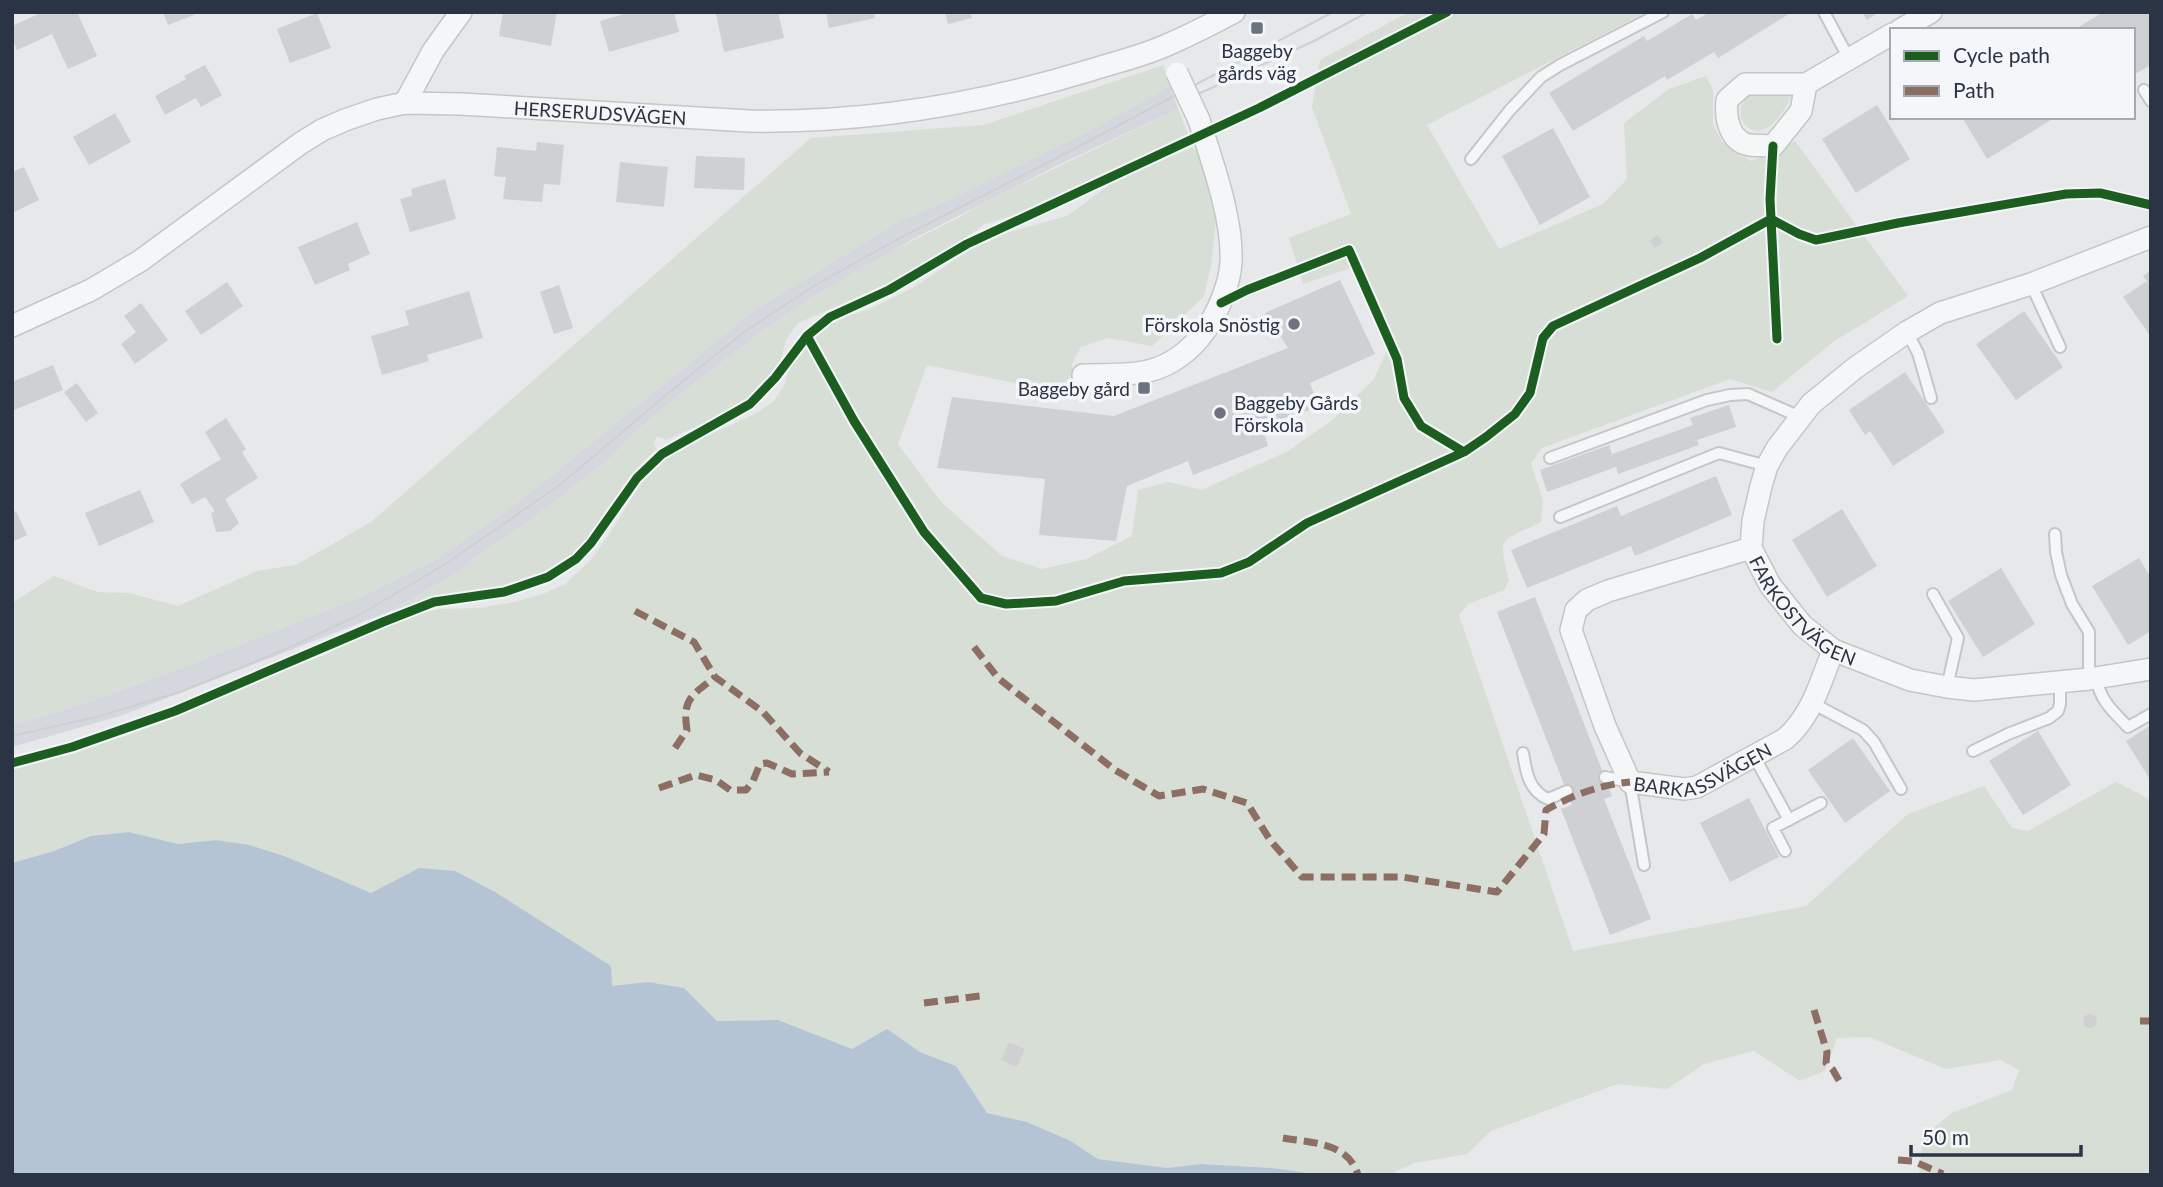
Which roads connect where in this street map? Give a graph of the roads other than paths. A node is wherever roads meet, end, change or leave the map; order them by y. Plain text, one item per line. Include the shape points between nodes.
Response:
1 (461, 12) edge
2 (1234, 12) edge
3 (1662, 12) edge
4 (1824, 12) edge
5 (1931, 12) edge
6 (1903, 28) edge
7 (1890, 35) edge
8 (1165, 46) junction
9 (1849, 59) junction
10 (1806, 84) dead end
11 (2144, 90) dead end
12 (2151, 101) edge
13 (405, 103) junction
14 (1471, 159) dead end
15 (2151, 237) edge
16 (2031, 284) junction
17 (12, 326) edge
18 (1907, 332) junction
19 (2060, 347) dead end
20 (1083, 374) dead end
21 (1931, 398) dead end
22 (1800, 417) junction
23 (1550, 458) dead end
24 (1767, 466) junction
25 (1560, 517) dead end
26 (2055, 534) dead end
27 (1751, 548) junction
28 (1933, 594) dead end
29 (1833, 650) junction
30 (2151, 669) edge
31 (2092, 678) junction
32 (2060, 682) junction
33 (1947, 687) junction
34 (1812, 703) junction
35 (2151, 714) edge
36 (1973, 751) dead end
37 (1522, 753) dead end
38 (1754, 756) junction
39 (1605, 777) dead end
40 (1630, 782) junction
41 (1901, 789) dead end
42 (1567, 791) dead end
43 (1821, 803) dead end
44 (1789, 820) junction
45 (1785, 850) dead end
46 (1644, 864) dead end

1 - 13 street
2 - 8 street, HERSERUDSVÄGEN
3 - 14 lane via 1541,77
4 - 9 lane
5 - 6 street
7 - 9 street
8 - 13 street, HERSERUDSVÄGEN via 998,96 881,115 795,122
8 - 20 street, bridge via 1199,120 1224,205 1231,264 1221,303 1194,346 1148,371
9 - 10 street
11 - 12 lane
13 - 17 street, HERSERUDSVÄGEN via 322,130 141,261
15 - 16 street, FARKOSTVÄGEN
16 - 18 street, FARKOSTVÄGEN via 1940,313
16 - 19 lane
18 - 21 lane
18 - 22 street, FARKOSTVÄGEN via 1855,368
22 - 23 lane via 1748,394 1730,395
22 - 24 street, FARKOSTVÄGEN
24 - 25 lane via 1719,453
24 - 27 street, FARKOSTVÄGEN
26 - 31 lane via 2061,575 2089,632
27 - 29 street, FARKOSTVÄGEN via 1770,585 1802,625
27 - 40 street, BARKASSVÄGEN via 1608,592 1576,610 1571,630
28 - 33 lane via 1958,638
29 - 33 street, FARKOSTVÄGEN via 1910,680
29 - 34 street, BARKASSVÄGEN
30 - 31 street, FARKOSTVÄGEN
31 - 32 street, FARKOSTVÄGEN
31 - 35 lane via 2105,702 2128,727
32 - 33 street, FARKOSTVÄGEN via 1974,690
32 - 36 lane via 2058,711
34 - 38 street, BARKASSVÄGEN via 1796,729
34 - 41 lane via 1863,730
37 - 42 lane via 1527,776 1538,794 1548,799
38 - 40 street, BARKASSVÄGEN via 1697,787
38 - 44 lane
39 - 40 lane
40 - 46 lane
43 - 44 lane
44 - 45 lane via 1773,828

